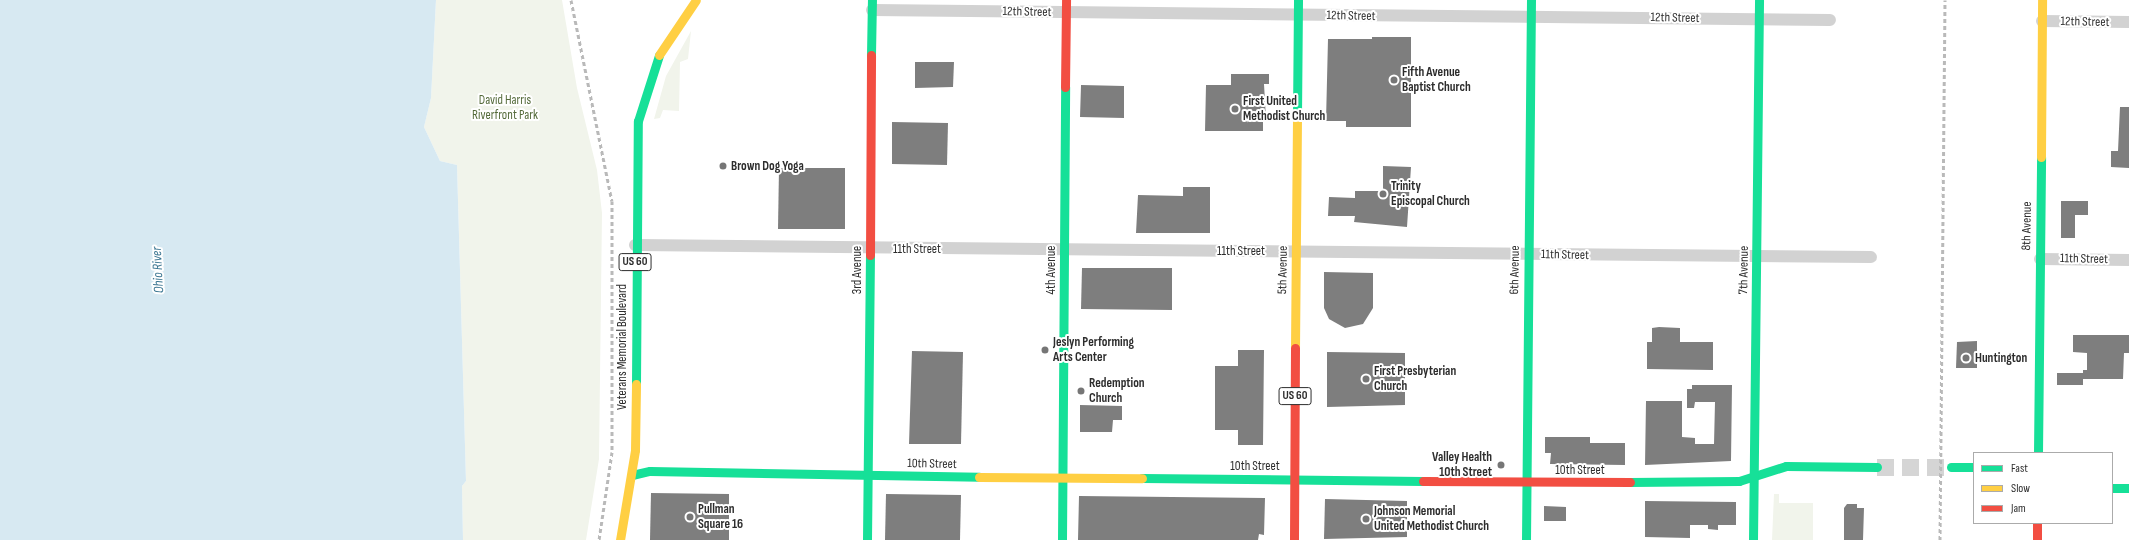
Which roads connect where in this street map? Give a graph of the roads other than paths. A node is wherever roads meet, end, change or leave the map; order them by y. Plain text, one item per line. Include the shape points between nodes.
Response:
1 (696, 0) edge
2 (1066, 0) edge
3 (1298, 0) edge
4 (1531, 0) edge
5 (1759, 0) edge
6 (2042, 0) edge
7 (872, 5) edge
8 (1066, 13) junction
9 (1298, 15) junction
10 (1531, 17) junction
11 (1759, 19) junction
12 (1830, 20) dead end
13 (2042, 22) junction
14 (2129, 22) edge
15 (635, 245) junction
16 (870, 249) junction
17 (1064, 250) junction
18 (1296, 252) junction
19 (1528, 254) junction
20 (1757, 256) junction
21 (1871, 257) dead end
22 (2040, 259) junction
23 (2129, 260) edge
24 (2038, 452) edge
25 (1877, 467) tunnel mouth
26 (1952, 467) tunnel mouth
27 (1973, 467) edge
28 (632, 475) junction
29 (868, 475) junction
30 (1754, 476) junction
31 (1062, 478) junction
32 (1295, 479) junction
33 (1526, 482) junction
34 (2113, 488) edge
35 (2129, 488) edge
36 (2037, 524) edge
37 (620, 540) edge
38 (867, 540) edge
39 (1062, 540) edge
40 (1294, 540) edge
41 (1526, 540) edge
42 (1753, 540) edge
43 (2037, 540) edge

1 - 15 street, Veterans Memorial Boulevard / US 60 via 658,57 640,111 636,144
2 - 8 street, 4th Avenue
3 - 9 street, 5th Avenue / US 60
4 - 10 street, 6th Avenue
5 - 11 street, 7th Avenue
6 - 13 street, 8th Avenue
7 - 8 street, 12th Street
7 - 16 street, 3rd Avenue
8 - 9 street, 12th Street
8 - 17 street, 4th Avenue
9 - 10 street, 12th Street
9 - 18 street, 5th Avenue / US 60
10 - 11 street, 12th Street
10 - 19 street, 6th Avenue
11 - 12 street, 12th Street
11 - 20 street, 7th Avenue
13 - 14 street, 12th Street
13 - 22 street, 8th Avenue
15 - 16 street, 11th Street
15 - 28 street, Veterans Memorial Boulevard / US 60 via 635,450
16 - 17 street, 11th Street
16 - 29 street, 3rd Avenue
17 - 18 street, 11th Street
17 - 31 street, 4th Avenue
18 - 19 street, 11th Street
18 - 32 street, 5th Avenue / US 60
19 - 20 street, 11th Street
19 - 33 street, 6th Avenue
20 - 21 street, 11th Street
20 - 30 street, 7th Avenue
22 - 23 street, 11th Street
22 - 24 street, 8th Avenue
25 - 30 street, 10th Street via 1786,466
26 - 27 street
28 - 29 street, 10th Street via 650,471
28 - 37 street, Veterans Memorial Boulevard / US 60
29 - 31 street, 10th Street
29 - 38 street, 3rd Avenue
30 - 33 street, 10th Street via 1730,482
30 - 42 street, 7th Avenue
31 - 32 street, 10th Street
31 - 39 street, 4th Avenue
32 - 33 street, 10th Street
32 - 40 street, 5th Avenue / US 60
33 - 41 street, 6th Avenue
34 - 35 street
36 - 43 street

